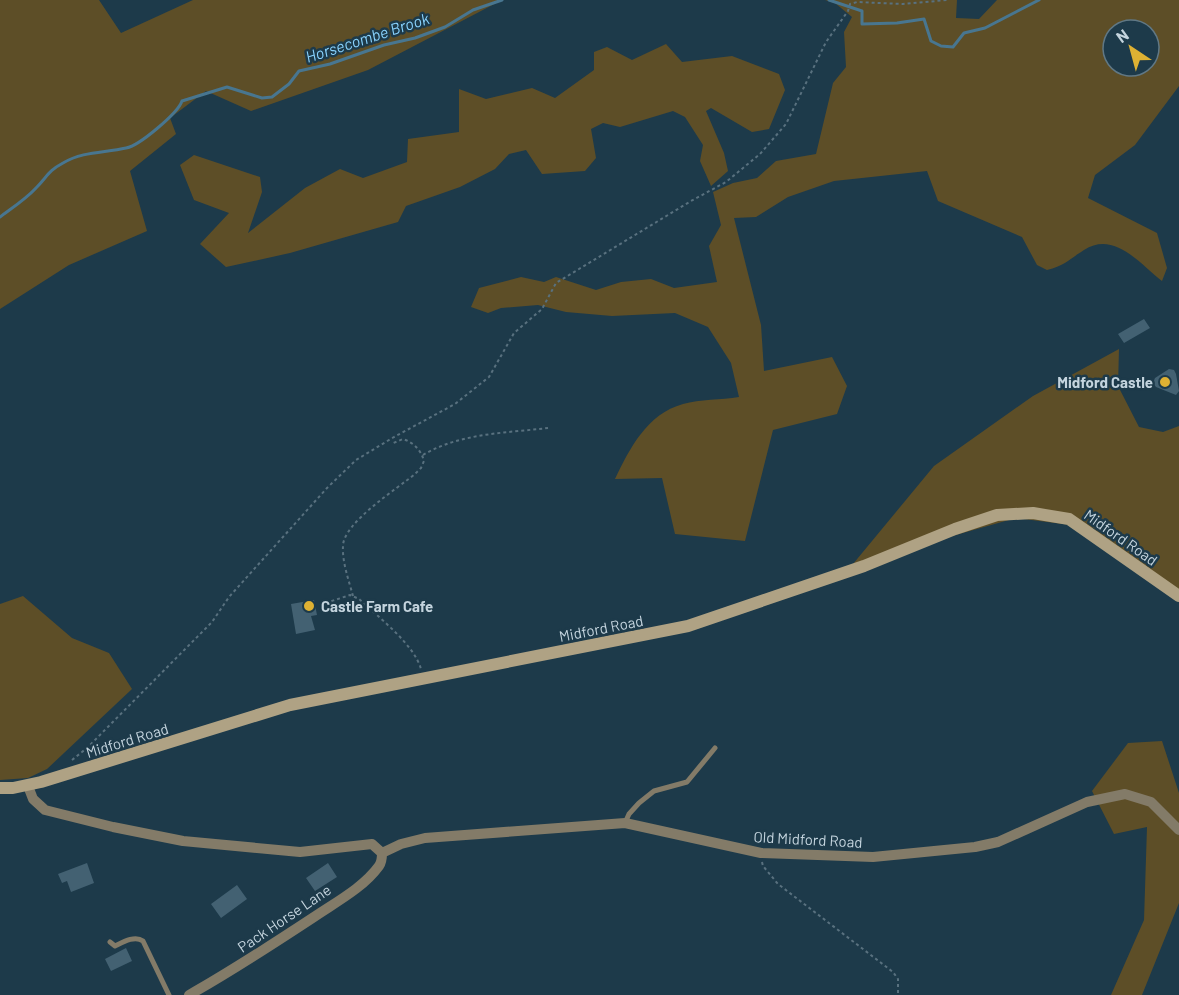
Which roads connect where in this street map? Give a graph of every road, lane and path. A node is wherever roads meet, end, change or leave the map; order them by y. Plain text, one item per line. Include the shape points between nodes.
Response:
1 (947, 0) edge
2 (548, 428) dead end
3 (391, 444) dead end
4 (423, 455) junction
5 (353, 596) junction
6 (1179, 596) edge
7 (320, 604) dead end
8 (423, 678) junction
9 (715, 748) dead end
10 (70, 761) dead end
11 (28, 786) junction
12 (0, 788) edge
13 (625, 823) junction
14 (1179, 830) edge
15 (382, 853) junction
16 (761, 853) junction
17 (111, 942) dead end
18 (169, 995) edge
19 (189, 995) edge
20 (898, 995) edge

1 - 10 path via 850,4 826,42 786,124 760,154 726,182 556,283 542,309 514,333 489,377 455,404 356,460 229,597 212,622
2 - 4 path via 478,436
3 - 4 path via 403,439
4 - 5 path via 421,468 358,520 344,538 343,553
5 - 7 path
5 - 8 path via 415,655
6 - 8 main road, Midford Road via 1069,519 1033,513 997,515 864,566 688,626
8 - 11 main road, Midford Road via 290,705
9 - 13 lane via 687,782 654,791 629,814
11 - 12 main road, Midford Road
11 - 15 street via 33,799 45,810 183,841 300,852 372,844
13 - 15 street, Old Midford Road via 425,838
13 - 16 street, Old Midford Road
14 - 16 street, Old Midford Road via 1151,802 1125,794 1087,802 998,842 975,847 873,857
15 - 19 street, Pack Horse Lane via 378,867 344,896 237,968
16 - 20 path via 763,866 778,884 893,972 898,979
17 - 18 lane via 115,946 143,940

